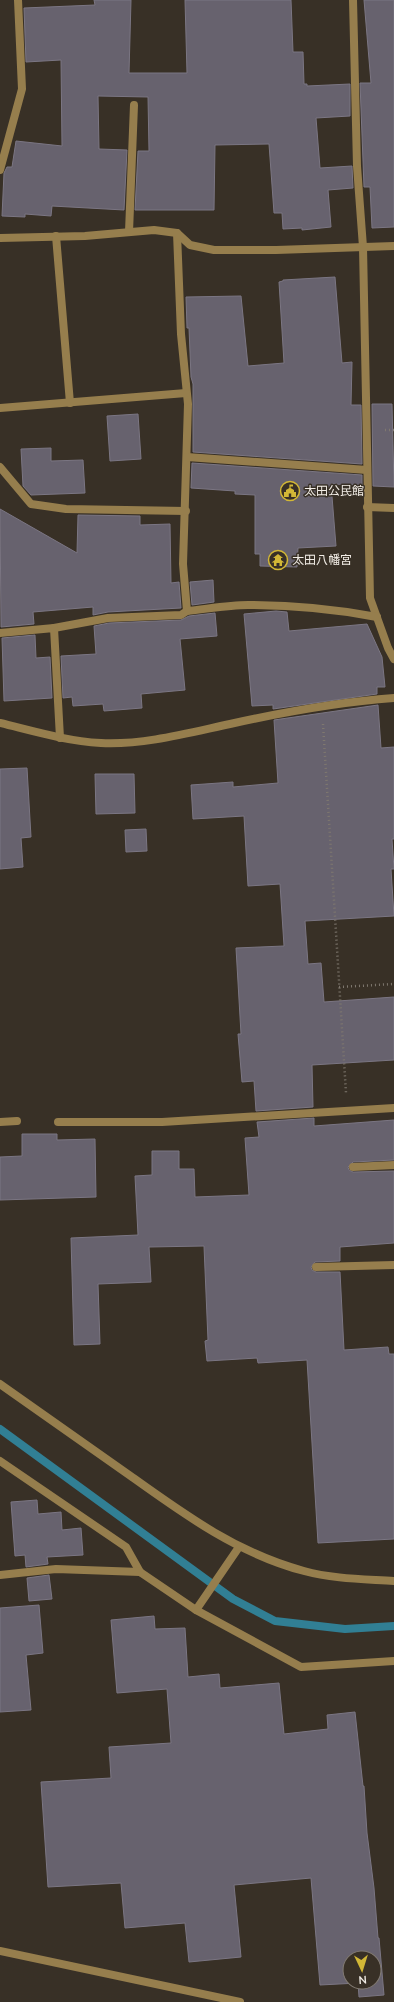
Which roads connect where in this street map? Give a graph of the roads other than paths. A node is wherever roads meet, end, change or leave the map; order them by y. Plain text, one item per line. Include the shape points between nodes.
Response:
1 (18, 0) edge
2 (353, 0) edge
3 (134, 105) dead end
4 (0, 170) edge
5 (129, 232) junction
6 (177, 233) junction
7 (56, 236) junction
8 (0, 238) edge
9 (394, 246) edge
10 (363, 247) junction
11 (186, 393) junction
12 (70, 403) junction
13 (0, 408) edge
14 (187, 457) junction
15 (0, 467) edge
16 (367, 470) junction
17 (367, 507) junction
18 (394, 508) edge
19 (186, 511) junction
20 (187, 611) junction
21 (377, 617) junction
22 (54, 628) junction
23 (0, 633) edge
24 (394, 660) edge
25 (394, 698) edge
26 (0, 723) edge
27 (60, 738) junction
28 (394, 1108) edge
29 (18, 1121) dead end
30 (0, 1122) edge
31 (58, 1122) dead end
32 (394, 1165) edge
33 (354, 1167) dead end
34 (394, 1265) edge
35 (316, 1266) dead end
36 (1, 1388) edge
37 (0, 1460) edge
38 (239, 1547) junction
39 (140, 1572) junction
40 (0, 1575) edge
41 (394, 1581) edge
42 (196, 1610) junction
43 (394, 1661) edge
44 (0, 1951) edge
45 (240, 2002) edge

1 - 4 street via 22,89
2 - 10 street via 357,166
3 - 5 street
5 - 6 street via 154,230
5 - 7 street
6 - 10 street via 190,246 214,250
6 - 11 street
7 - 8 street
7 - 12 street
9 - 10 street
10 - 16 street
11 - 12 street
11 - 14 street
12 - 13 street
14 - 16 street
14 - 19 street
15 - 19 street via 31,504 66,509
16 - 17 street
17 - 18 street
17 - 21 street via 370,598
19 - 20 street via 183,564
20 - 21 street via 248,605 351,612
20 - 22 street via 181,615 108,618
21 - 24 street
22 - 23 street
22 - 27 street
25 - 27 street via 348,701 147,740 102,743
26 - 27 street
28 - 31 street via 162,1122
29 - 30 street
32 - 33 street
34 - 35 street
36 - 38 street via 171,1505
37 - 39 street via 126,1547
38 - 41 street via 265,1559 304,1571 344,1578
38 - 42 street
39 - 40 street via 56,1569
39 - 42 street
42 - 43 street via 301,1667
44 - 45 street

